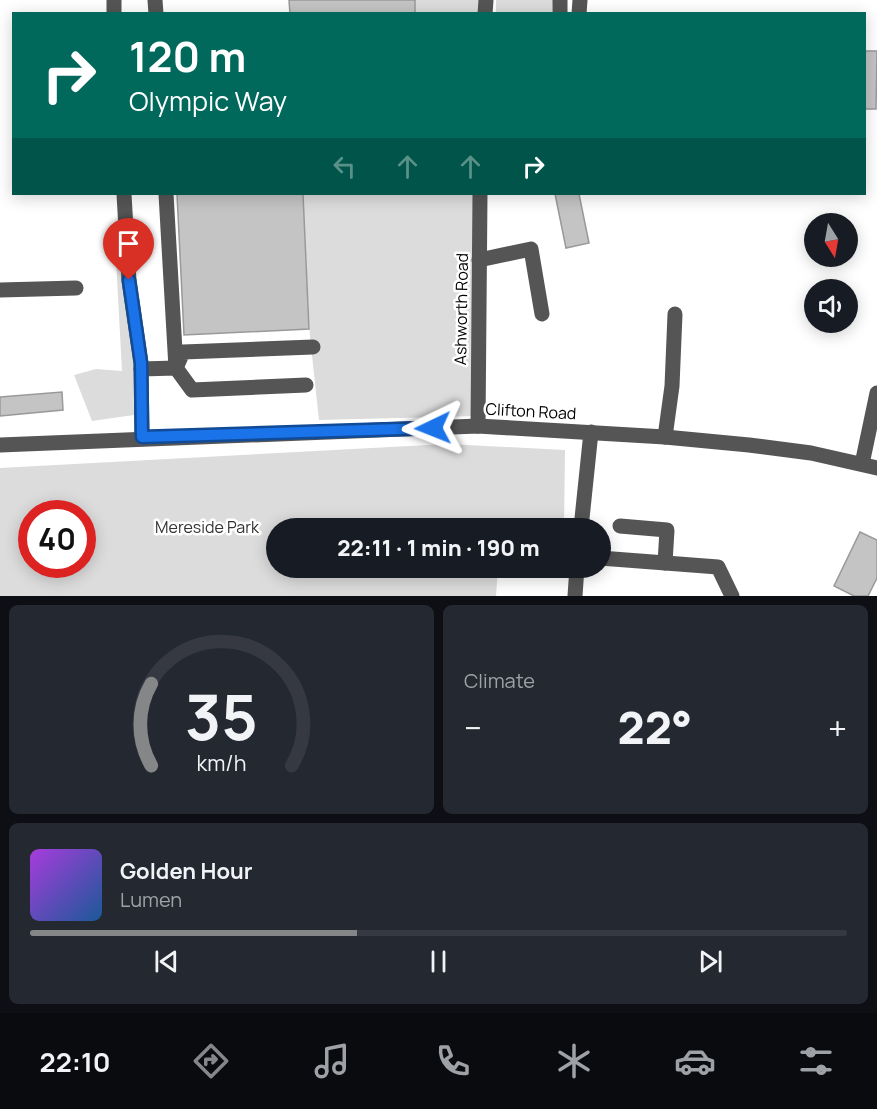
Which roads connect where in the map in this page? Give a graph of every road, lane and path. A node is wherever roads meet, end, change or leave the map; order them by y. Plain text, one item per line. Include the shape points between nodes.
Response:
1 (124, 195) edge
2 (166, 195) edge
3 (480, 195) edge
4 (480, 260) junction
5 (76, 288) dead end
6 (0, 290) edge
7 (542, 314) dead end
8 (675, 314) dead end
9 (313, 347) dead end
10 (176, 368) junction
11 (141, 369) junction
12 (306, 385) dead end
13 (877, 393) edge
14 (478, 426) junction
15 (591, 432) junction
16 (142, 437) junction
17 (665, 437) junction
18 (0, 445) edge
19 (870, 466) edge
20 (582, 518) edge
21 (620, 526) dead end
22 (611, 559) edge
23 (665, 563) junction
24 (576, 578) edge
25 (574, 596) edge
26 (732, 596) edge

1 - 11 street via 129,280
2 - 10 street
3 - 4 street, Ashworth Road
4 - 7 street via 531,249
4 - 14 street, Ashworth Road
5 - 6 street
8 - 17 street
9 - 10 street via 183,352
10 - 11 street
10 - 12 street via 192,390
11 - 16 street
13 - 19 street
14 - 15 street, Clifton Road
14 - 16 street, Clifton Road
15 - 17 street, Clifton Road
15 - 20 street
16 - 18 street, Clifton Road
17 - 19 street, Clifton Road via 811,453
21 - 23 street via 668,530
22 - 23 street
23 - 26 street via 717,567
24 - 25 street

